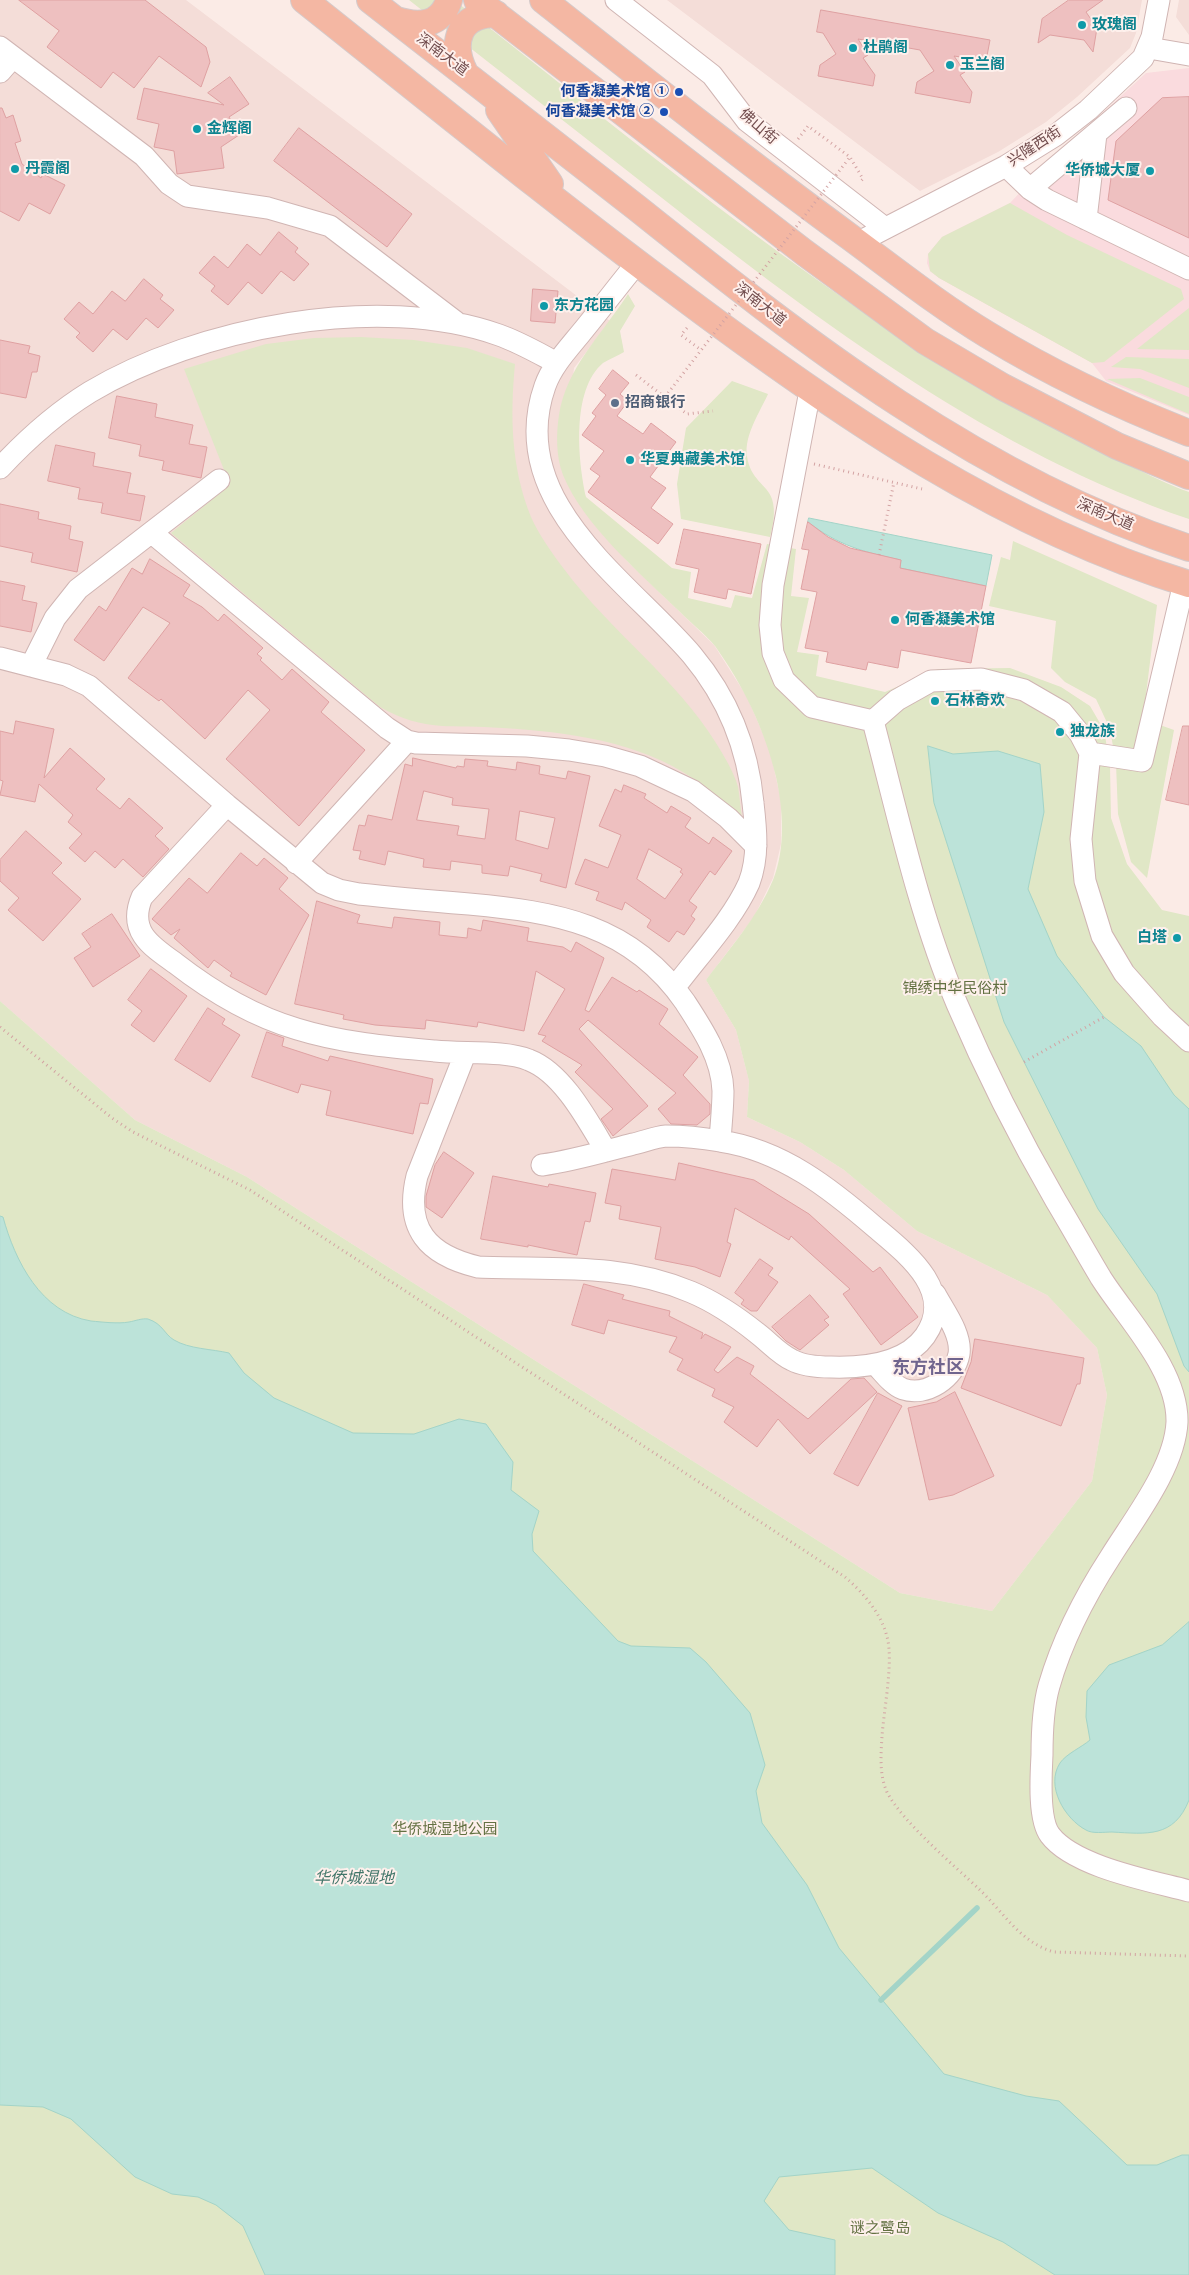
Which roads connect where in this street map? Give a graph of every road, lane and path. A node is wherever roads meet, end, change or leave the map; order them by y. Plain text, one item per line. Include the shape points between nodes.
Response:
1 (304, 0) edge
2 (370, 0) edge
3 (449, 0) edge
4 (543, 0) edge
5 (616, 0) edge
6 (1159, 0) edge
7 (486, 7) edge
8 (396, 20) junction
9 (1149, 48) junction
10 (1189, 55) edge
11 (4, 58) edge
12 (474, 80) junction
13 (1126, 108) dead end
14 (1096, 134) junction
15 (797, 140) dead end
16 (668, 148) junction
17 (850, 157) junction
18 (1006, 166) junction
19 (1030, 189) junction
20 (787, 191) junction
21 (844, 196) junction
22 (566, 207) junction
23 (1086, 219) junction
24 (885, 228) junction
25 (858, 242) junction
26 (637, 263) junction
27 (1189, 269) edge
28 (459, 324) junction
29 (693, 332) dead end
30 (988, 335) junction
31 (701, 350) junction
32 (557, 363) junction
33 (636, 375) dead end
34 (810, 391) junction
35 (665, 397) junction
36 (713, 411) dead end
37 (1189, 433) edge
38 (1118, 446) junction
39 (796, 460) junction
40 (996, 464) junction
41 (0, 468) edge
42 (1189, 476) edge
43 (219, 480) dead end
44 (894, 482) junction
45 (931, 491) dead end
46 (152, 533) junction
47 (1189, 548) edge
48 (879, 556) dead end
49 (1128, 563) junction
50 (1186, 584) edge
51 (0, 658) edge
52 (31, 666) junction
53 (873, 721) junction
54 (407, 741) junction
55 (1090, 753) junction
56 (227, 805) junction
57 (756, 846) junction
58 (296, 863) junction
59 (674, 987) junction
60 (1104, 1017) dead end
61 (0, 1027) edge
62 (1189, 1041) edge
63 (466, 1054) junction
64 (1024, 1062) dead end
65 (720, 1140) junction
66 (606, 1151) junction
67 (542, 1165) dead end
68 (933, 1291) junction
69 (875, 1364) junction
70 (1189, 1890) edge
71 (1189, 1956) edge

1 - 22 main road
2 - 8 main road, 深南大道
3 - 8 main road via 441,16 432,22 421,25
4 - 20 main road
5 - 21 street, 佛山街 via 712,76 747,121
6 - 9 street, 兴隆西街
7 - 12 main road via 461,31 457,52
7 - 16 main road
8 - 12 main road, 深南大道
9 - 10 street
9 - 18 street, 兴隆西街 via 1134,67 1088,110 1056,135
11 - 28 street via 144,156 169,184 187,196 268,208 330,226
12 - 22 main road
12 - 40 main road, 深南大道 via 780,321 881,392
13 - 14 street
14 - 19 street
14 - 23 street
15 - 17 path via 808,126
16 - 20 main road
16 - 38 main road via 925,341 1003,387
17 - 21 path via 863,180
17 - 31 path, bridge
18 - 19 street
18 - 24 street, 兴隆西街
19 - 23 street
20 - 25 main road
21 - 24 street, 佛山街
22 - 26 main road
23 - 27 street
24 - 25 street, 兴隆西街
25 - 30 main road via 917,288
26 - 32 street
26 - 34 main road
28 - 32 street via 499,335
28 - 41 street via 386,316 343,317 300,321 216,339 140,368 90,392 33,434
29 - 31 path via 687,328 681,335
30 - 37 main road via 1102,396
30 - 38 main road
31 - 35 path, bridge
32 - 57 street via 540,405 539,439 544,478 556,504 594,554 692,655 715,686 740,736 748,768
33 - 35 path
34 - 39 street
34 - 49 main road via 990,501 1080,545
35 - 36 path via 687,414
38 - 42 main road
39 - 44 path
39 - 53 street via 774,585 770,625 773,653 784,680 812,707
40 - 47 main road, 深南大道 via 1112,519
40 - 49 main road
43 - 46 street
44 - 45 path
44 - 48 path
46 - 52 street via 78,589 65,603
46 - 54 street via 387,728
49 - 50 main road
50 - 55 street via 1142,761
51 - 52 street
52 - 56 street via 89,686
53 - 55 street via 897,700 931,681 982,679 1024,690 1062,712
53 - 70 street via 927,922 956,1003 1013,1126 1103,1281 1158,1358 1170,1387 1177,1420 1172,1448 1146,1504 1077,1614 1048,1688 1040,1799 1049,1834 1076,1856 1115,1871
54 - 57 street via 569,750 640,766 693,791 728,818
54 - 58 street
55 - 62 street via 1080,839 1085,882 1102,936 1124,973
56 - 58 street
56 - 63 street via 142,897 136,922 143,936 193,977 238,1003 296,1029 369,1044
57 - 59 street via 754,866 739,903
58 - 59 street via 322,883 339,890 511,908 570,918 622,942 649,962
59 - 65 street via 699,1023 716,1056 723,1090
60 - 64 path
61 - 71 path via 133,1132 250,1190 845,1577 878,1613 889,1649 881,1769 887,1791 899,1811 1038,1948 1054,1952
63 - 66 street via 518,1056 543,1068 569,1094
63 - 69 street via 412,1196 414,1217 437,1252 456,1262 478,1267 575,1267 641,1275 692,1292 716,1304 794,1361 831,1367
65 - 66 street via 665,1136
65 - 68 street via 787,1163 829,1188 917,1265
66 - 67 street
68 - 69 street via 933,1320 921,1342 908,1353
68 - 69 street via 958,1343 959,1354 947,1376 937,1384 915,1391 895,1385

